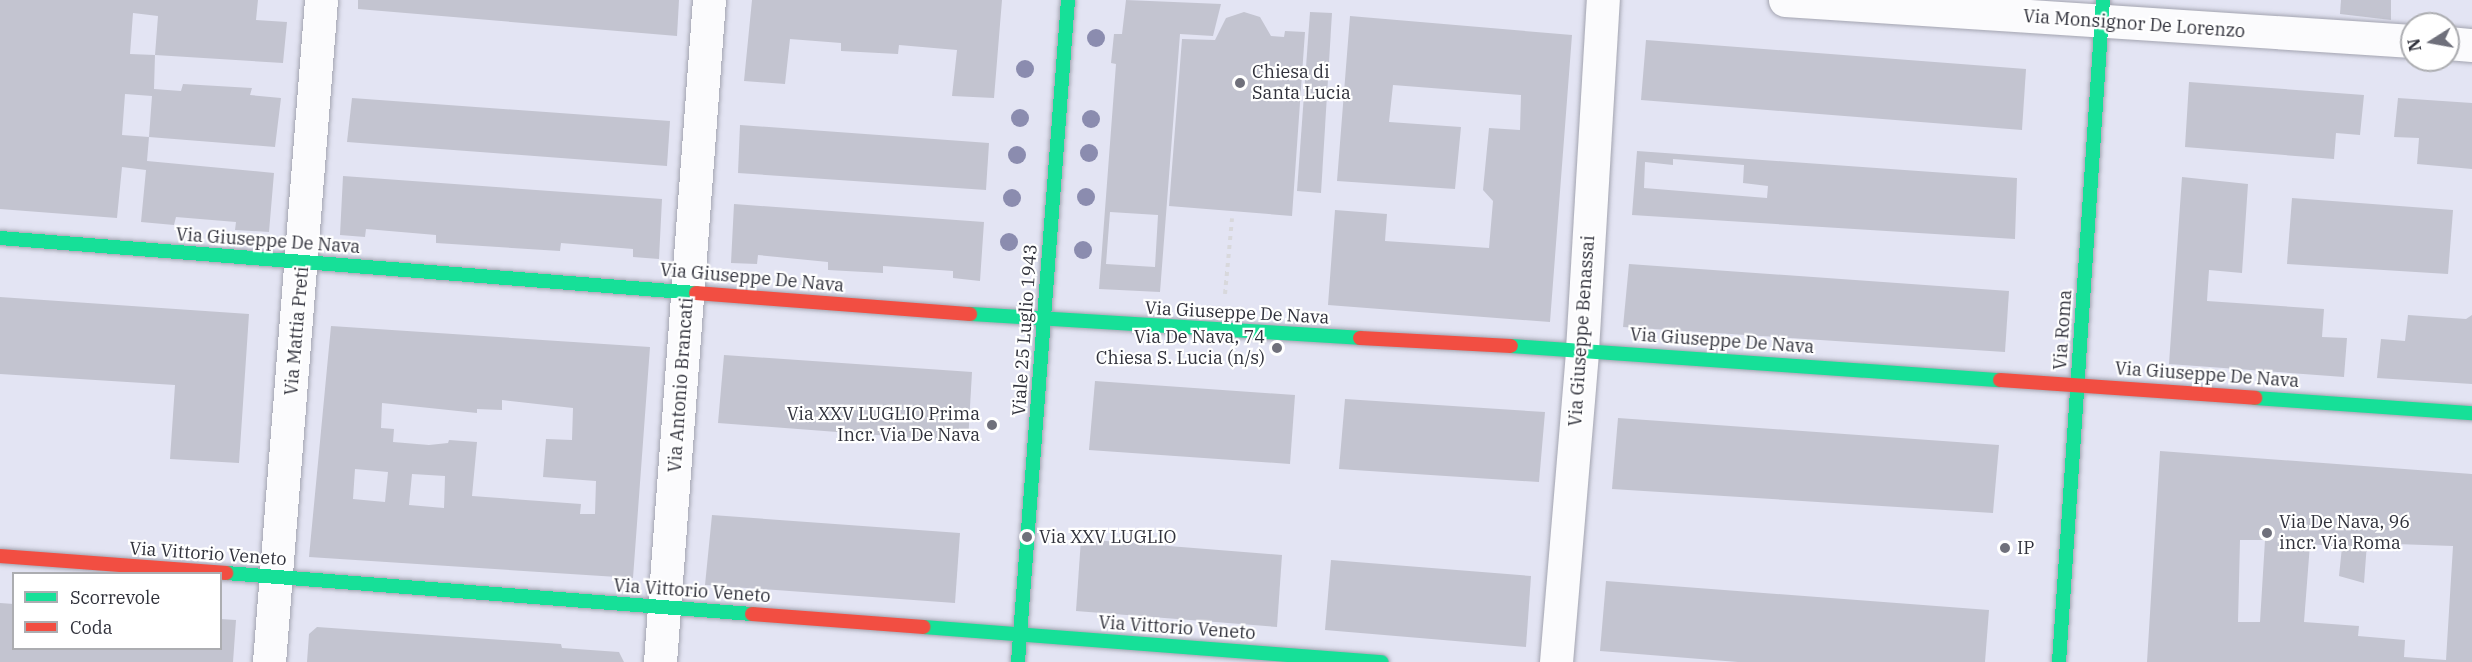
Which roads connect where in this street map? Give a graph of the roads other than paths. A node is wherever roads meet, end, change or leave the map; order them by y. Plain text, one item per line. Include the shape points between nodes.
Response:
1 (321, 0) edge
2 (710, 0) edge
3 (1068, 0) edge
4 (1603, 0) edge
5 (1785, 0) edge
6 (2102, 11) edge
7 (2400, 40) edge
8 (0, 238) edge
9 (303, 261) junction
10 (688, 290) junction
11 (1044, 320) junction
12 (1582, 350) junction
13 (2077, 383) junction
14 (2472, 413) edge
15 (0, 556) edge
16 (211, 572) edge
17 (222, 573) edge
18 (277, 577) junction
19 (664, 607) junction
20 (1021, 634) junction
21 (269, 662) edge
22 (660, 662) edge
23 (1018, 662) edge
24 (1382, 662) edge
25 (1556, 662) edge
26 (2059, 662) edge

1 - 9 street, Via Mattia Preti
2 - 10 street, Via Antonio Brancati
3 - 11 street, Viale 25 Luglio 1943
4 - 12 street, Via Giuseppe Benassai
5 - 6 street, Via Monsignor De Lorenzo
6 - 7 street, Via Monsignor De Lorenzo
6 - 13 street, Via Roma
8 - 9 street, Via Giuseppe De Nava
9 - 10 street, Via Giuseppe De Nava
9 - 18 street, Via Mattia Preti
10 - 11 street, Via Giuseppe De Nava
10 - 19 street, Via Antonio Brancati
11 - 12 street, Via Giuseppe De Nava
11 - 20 street, Viale 25 Luglio 1943
12 - 13 street, Via Giuseppe De Nava
12 - 25 street, Via Giuseppe Benassai
13 - 14 street, Via Giuseppe De Nava
13 - 26 street, Via Roma
15 - 16 street, Via Vittorio Veneto
17 - 18 street, Via Vittorio Veneto
18 - 19 street, Via Vittorio Veneto
18 - 21 street, Via Mattia Preti
19 - 20 street, Via Vittorio Veneto
19 - 22 street, Via Antonio Brancati
20 - 23 street, Viale 25 Luglio 1943
20 - 24 street, Via Vittorio Veneto

